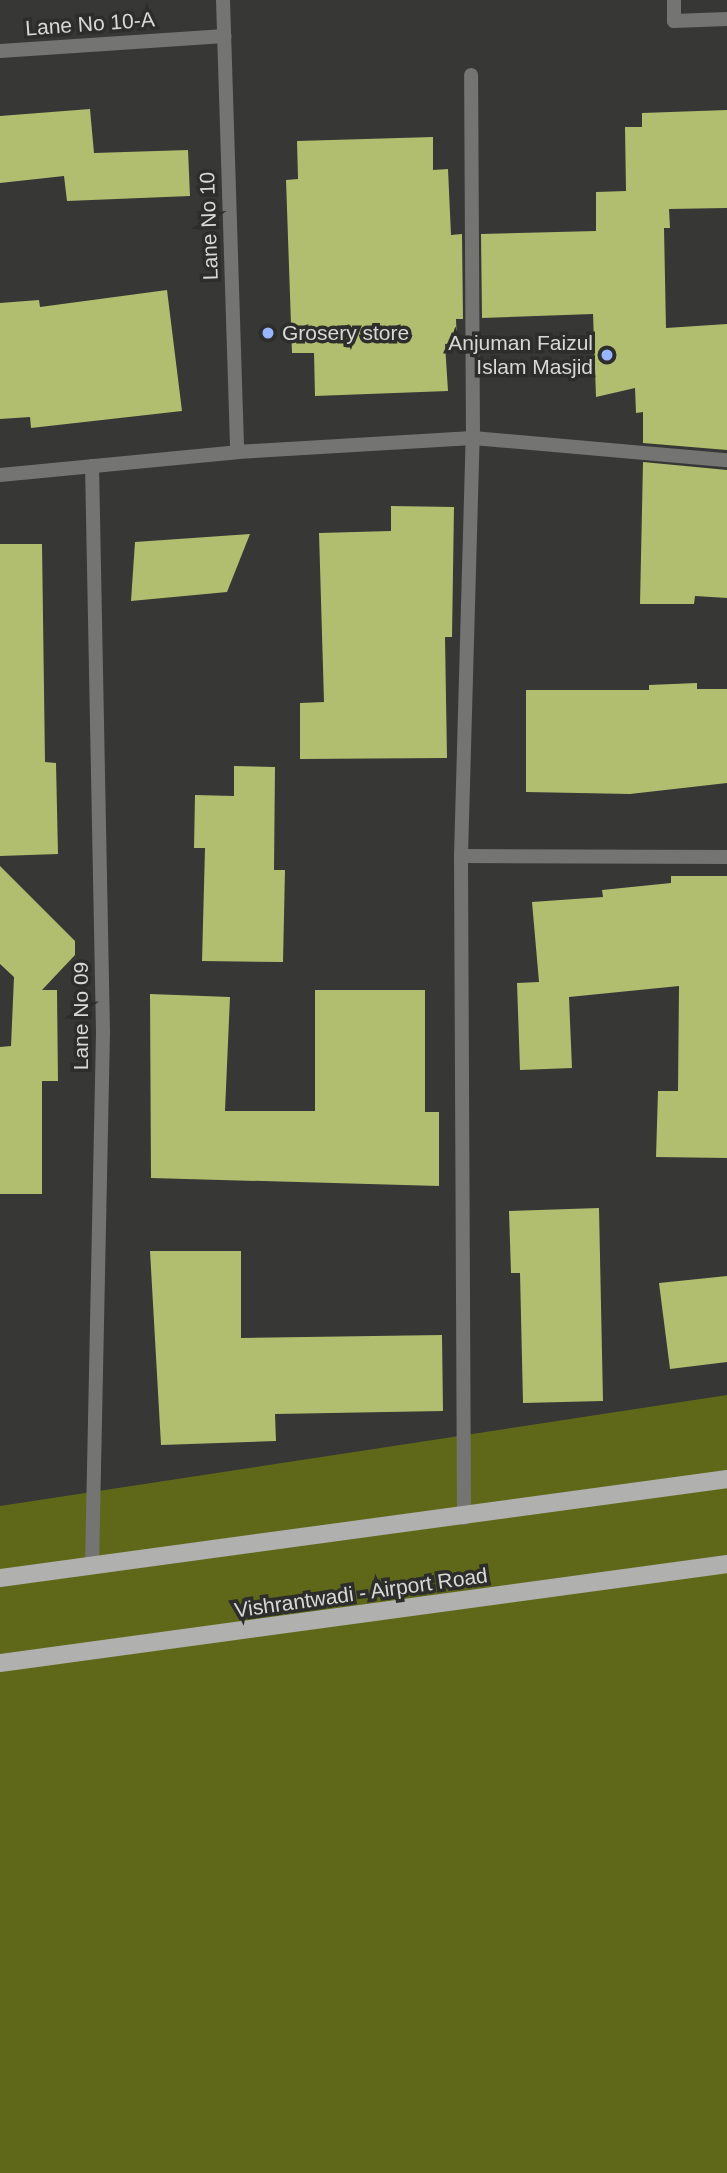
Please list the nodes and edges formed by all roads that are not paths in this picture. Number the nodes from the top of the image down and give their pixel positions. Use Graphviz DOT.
graph roads {
  1 [pos="223,0"];
  2 [pos="674,0"];
  3 [pos="727,19"];
  4 [pos="224,36"];
  5 [pos="0,51"];
  6 [pos="471,75"];
  7 [pos="473,438"];
  8 [pos="237,452"];
  9 [pos="727,460"];
  10 [pos="92,466"];
  11 [pos="0,475"];
  12 [pos="461,856"];
  13 [pos="727,857"];
  14 [pos="727,1479"];
  15 [pos="464,1518"];
  16 [pos="727,1564"];
  17 [pos="92,1566"];
  18 [pos="0,1578"];
  19 [pos="0,1663"];
  1 -- 4 [label="street, Lane No 10"];
  2 -- 3 [label="street"];
  4 -- 5 [label="street, Lane No 10-A"];
  4 -- 8 [label="street, Lane No 10"];
  6 -- 7 [label="street"];
  7 -- 8 [label="street"];
  7 -- 9 [label="street"];
  7 -- 12 [label="street"];
  8 -- 10 [label="street"];
  10 -- 11 [label="street"];
  10 -- 17 [label="street, Lane No 09"];
  12 -- 13 [label="street"];
  12 -- 15 [label="street"];
  14 -- 15 [label="main road"];
  15 -- 17 [label="main road"];
  16 -- 19 [label="main road, Vishrantwadi - Airport Road"];
  17 -- 18 [label="main road"];
}
